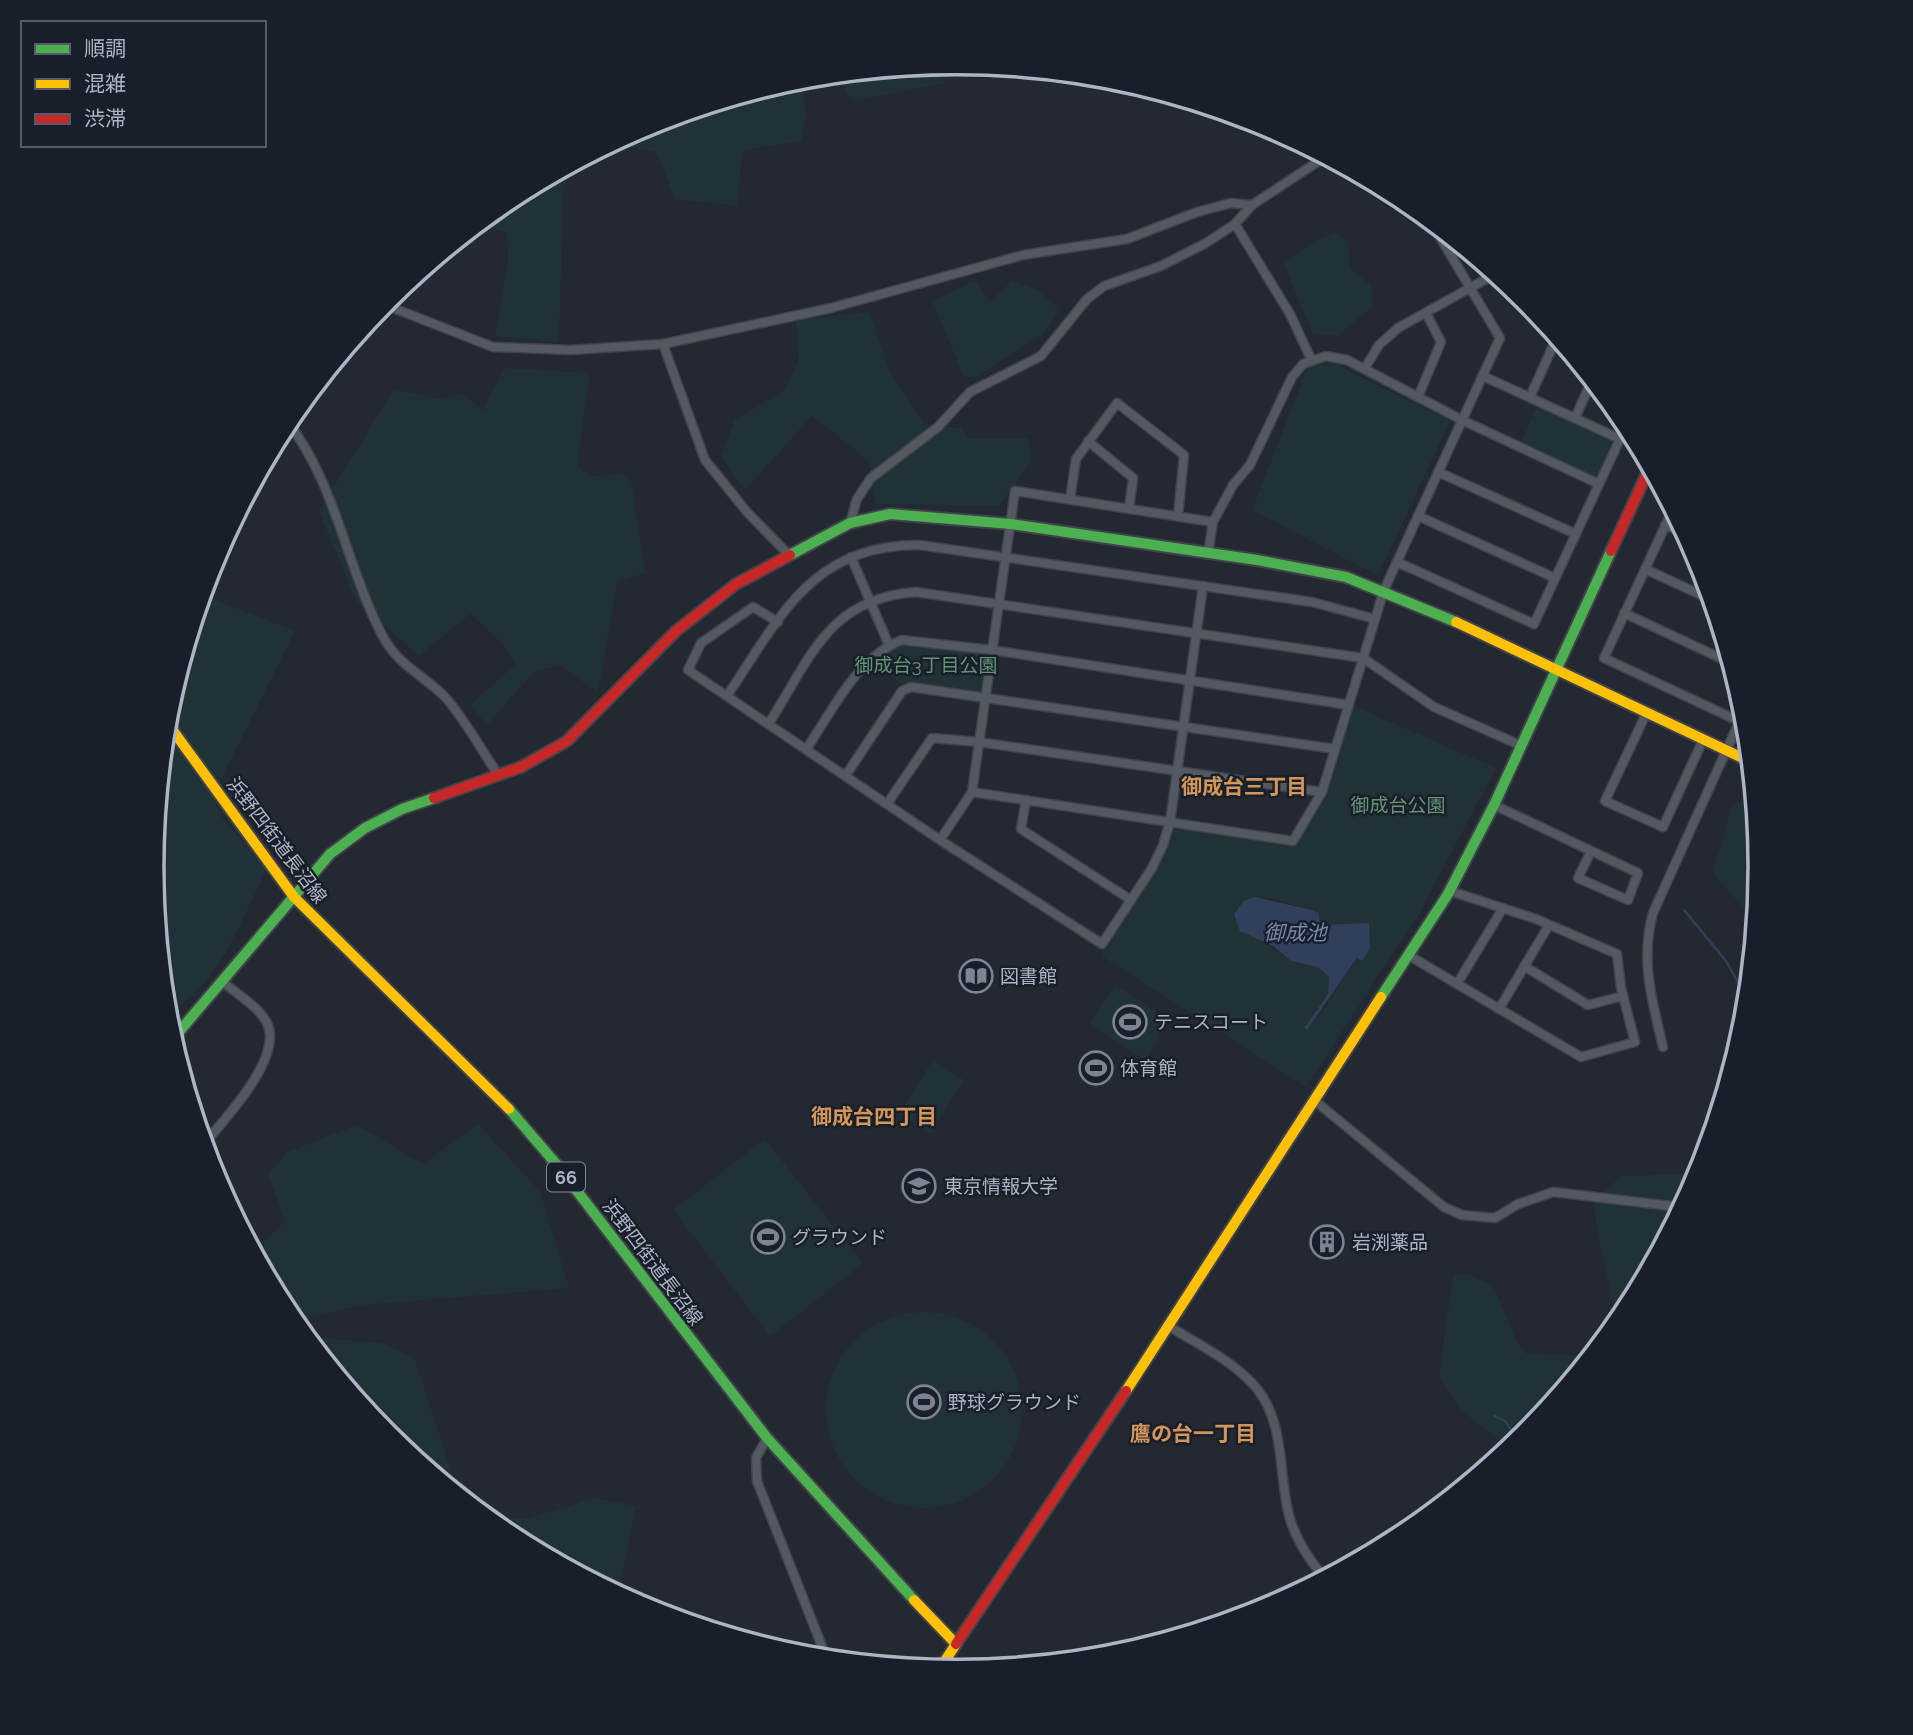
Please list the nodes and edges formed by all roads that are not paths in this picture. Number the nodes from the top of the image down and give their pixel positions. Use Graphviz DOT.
graph roads {
  1 [pos="1317,162"];
  2 [pos="1252,205"];
  3 [pos="1235,224"];
  4 [pos="1446,245"];
  5 [pos="1486,279"];
  6 [pos="1472,287"];
  7 [pos="395,309"];
  8 [pos="1426,313"];
  9 [pos="663,344"];
  10 [pos="1552,345"];
  11 [pos="1311,359"];
  12 [pos="1365,368"];
  13 [pos="1483,376"];
  14 [pos="1588,389"];
  15 [pos="1418,397"];
  16 [pos="1530,397"];
  17 [pos="1575,418"];
  18 [pos="1462,420"];
  19 [pos="295,432"];
  20 [pos="1620,439"];
  21 [pos="1088,442"];
  22 [pos="1438,472"];
  23 [pos="1646,476"];
  24 [pos="1599,484"];
  25 [pos="1070,499"];
  26 [pos="1129,509"];
  27 [pos="1178,516"];
  28 [pos="1418,516"];
  29 [pos="1668,519"];
  30 [pos="1213,522"];
  31 [pos="850,523"];
  32 [pos="1011,524"];
  33 [pos="1665,525"];
  34 [pos="1672,528"];
  35 [pos="1576,534"];
  36 [pos="788,554"];
  37 [pos="1208,554"];
  38 [pos="850,557"];
  39 [pos="1006,557"];
  40 [pos="1397,562"];
  41 [pos="1645,569"];
  42 [pos="1555,578"];
  43 [pos="1203,586"];
  44 [pos="1384,590"];
  45 [pos="1700,594"];
  46 [pos="870,600"];
  47 [pos="999,603"];
  48 [pos="1625,613"];
  49 [pos="1375,619"];
  50 [pos="778,621"];
  51 [pos="1197,633"];
  52 [pos="889,645"];
  53 [pos="992,650"];
  54 [pos="1363,658"];
  55 [pos="1721,658"];
  56 [pos="1558,668"];
  57 [pos="1190,681"];
  58 [pos="727,696"];
  59 [pos="985,699"];
  60 [pos="1349,705"];
  61 [pos="1647,712"];
  62 [pos="1735,719"];
  63 [pos="769,723"];
  64 [pos="1183,726"];
  65 [pos="1737,733"];
  66 [pos="176,734"];
  67 [pos="1703,740"];
  68 [pos="979,742"];
  69 [pos="1521,746"];
  70 [pos="807,748"];
  71 [pos="1335,749"];
  72 [pos="1726,751"];
  73 [pos="1741,758"];
  74 [pos="1177,771"];
  75 [pos="497,773"];
  76 [pos="846,775"];
  77 [pos="972,792"];
  78 [pos="1322,792"];
  79 [pos="1026,800"];
  80 [pos="887,804"];
  81 [pos="1494,805"];
  82 [pos="1170,821"];
  83 [pos="940,841"];
  84 [pos="1591,851"];
  85 [pos="1450,891"];
  86 [pos="294,897"];
  87 [pos="1131,900"];
  88 [pos="1503,908"];
  89 [pos="1549,925"];
  90 [pos="1408,955"];
  91 [pos="1524,966"];
  92 [pos="223,982"];
  93 [pos="1457,984"];
  94 [pos="1623,996"];
  95 [pos="1499,1009"];
  96 [pos="181,1030"];
  97 [pos="1663,1047"];
  98 [pos="1314,1100"];
  99 [pos="211,1135"];
  100 [pos="1672,1206"];
  101 [pos="1167,1325"];
  102 [pos="768,1438"];
  103 [pos="1320,1571"];
  104 [pos="956,1644"];
  105 [pos="823,1648"];
  106 [pos="946,1660"];
  1 -- 2 [label="street"];
  2 -- 3 [label="street"];
  2 -- 9 [label="street"];
  3 -- 11 [label="street"];
  3 -- 31 [label="street"];
  4 -- 6 [label="street"];
  5 -- 6 [label="street"];
  6 -- 8 [label="street"];
  6 -- 13 [label="street"];
  7 -- 9 [label="street"];
  8 -- 12 [label="street"];
  8 -- 15 [label="street"];
  9 -- 36 [label="street"];
  10 -- 16 [label="street"];
  11 -- 12 [label="street"];
  11 -- 30 [label="street"];
  12 -- 15 [label="street"];
  13 -- 16 [label="street"];
  13 -- 18 [label="street"];
  14 -- 17 [label="street"];
  15 -- 18 [label="street"];
  16 -- 17 [label="street"];
  17 -- 20 [label="street"];
  18 -- 22 [label="street"];
  18 -- 24 [label="street"];
  19 -- 75 [label="street"];
  20 -- 24 [label="street"];
  21 -- 25 [label="street"];
  21 -- 26 [label="street"];
  21 -- 27 [label="street"];
  22 -- 28 [label="street"];
  22 -- 35 [label="street"];
  23 -- 56 [label="street"];
  24 -- 35 [label="street"];
  25 -- 26 [label="street"];
  25 -- 32 [label="street"];
  26 -- 27 [label="street"];
  27 -- 30 [label="street"];
  28 -- 40 [label="street"];
  28 -- 42 [label="street"];
  29 -- 33 [label="street"];
  30 -- 37 [label="street"];
  31 -- 32 [label="street"];
  31 -- 36 [label="street"];
  32 -- 37 [label="street"];
  32 -- 39 [label="street"];
  33 -- 34 [label="street"];
  33 -- 41 [label="street"];
  35 -- 42 [label="street"];
  36 -- 75 [label="street"];
  37 -- 44 [label="street"];
  38 -- 39 [label="street"];
  38 -- 46 [label="street"];
  38 -- 50 [label="street"];
  39 -- 43 [label="street"];
  39 -- 47 [label="street"];
  40 -- 42 [label="street"];
  40 -- 44 [label="street"];
  41 -- 45 [label="street"];
  41 -- 48 [label="street"];
  43 -- 49 [label="street"];
  43 -- 51 [label="street"];
  44 -- 49 [label="street"];
  44 -- 56 [label="street"];
  46 -- 47 [label="street"];
  46 -- 52 [label="street"];
  46 -- 63 [label="street"];
  47 -- 51 [label="street"];
  47 -- 53 [label="street"];
  48 -- 55 [label="street"];
  48 -- 62 [label="street"];
  49 -- 54 [label="street"];
  50 -- 58 [label="street"];
  50 -- 58 [label="street"];
  51 -- 54 [label="street"];
  51 -- 57 [label="street"];
  52 -- 53 [label="street"];
  52 -- 70 [label="street"];
  53 -- 57 [label="street"];
  53 -- 59 [label="street"];
  54 -- 60 [label="street"];
  54 -- 69 [label="street"];
  56 -- 61 [label="street"];
  56 -- 69 [label="street"];
  57 -- 60 [label="street"];
  57 -- 64 [label="street"];
  58 -- 63 [label="street"];
  59 -- 64 [label="street"];
  59 -- 68 [label="street"];
  59 -- 76 [label="street"];
  60 -- 71 [label="street"];
  61 -- 67 [label="street"];
  61 -- 67 [label="street"];
  63 -- 70 [label="street"];
  64 -- 71 [label="street"];
  64 -- 74 [label="street"];
  65 -- 72 [label="street"];
  66 -- 86 [label="street, 浜野四街道長沼線 / 66"];
  67 -- 72 [label="street"];
  68 -- 74 [label="street"];
  68 -- 77 [label="street"];
  68 -- 80 [label="street"];
  69 -- 81 [label="street"];
  70 -- 76 [label="street"];
  71 -- 78 [label="street"];
  72 -- 73 [label="street"];
  72 -- 97 [label="street"];
  74 -- 78 [label="street"];
  74 -- 82 [label="street"];
  75 -- 86 [label="street"];
  76 -- 80 [label="street"];
  77 -- 79 [label="street"];
  77 -- 83 [label="street"];
  78 -- 82 [label="street"];
  79 -- 82 [label="street"];
  79 -- 87 [label="street"];
  80 -- 83 [label="street"];
  81 -- 84 [label="street"];
  81 -- 85 [label="street"];
  82 -- 87 [label="street"];
  83 -- 87 [label="street"];
  84 -- 84 [label="street"];
  85 -- 88 [label="street"];
  85 -- 90 [label="street"];
  86 -- 92 [label="street"];
  86 -- 102 [label="street, 浜野四街道長沼線 / 66"];
  88 -- 89 [label="street"];
  88 -- 93 [label="street"];
  89 -- 91 [label="street"];
  89 -- 94 [label="street"];
  90 -- 93 [label="street"];
  90 -- 98 [label="street"];
  91 -- 94 [label="street"];
  91 -- 95 [label="street"];
  92 -- 96 [label="street"];
  92 -- 99 [label="street"];
  93 -- 95 [label="street"];
  94 -- 95 [label="street"];
  98 -- 100 [label="street"];
  98 -- 101 [label="street"];
  101 -- 103 [label="street"];
  101 -- 104 [label="street"];
  102 -- 104 [label="street, 浜野四街道長沼線 / 66"];
  102 -- 105 [label="street"];
  104 -- 106 [label="street"];
}
